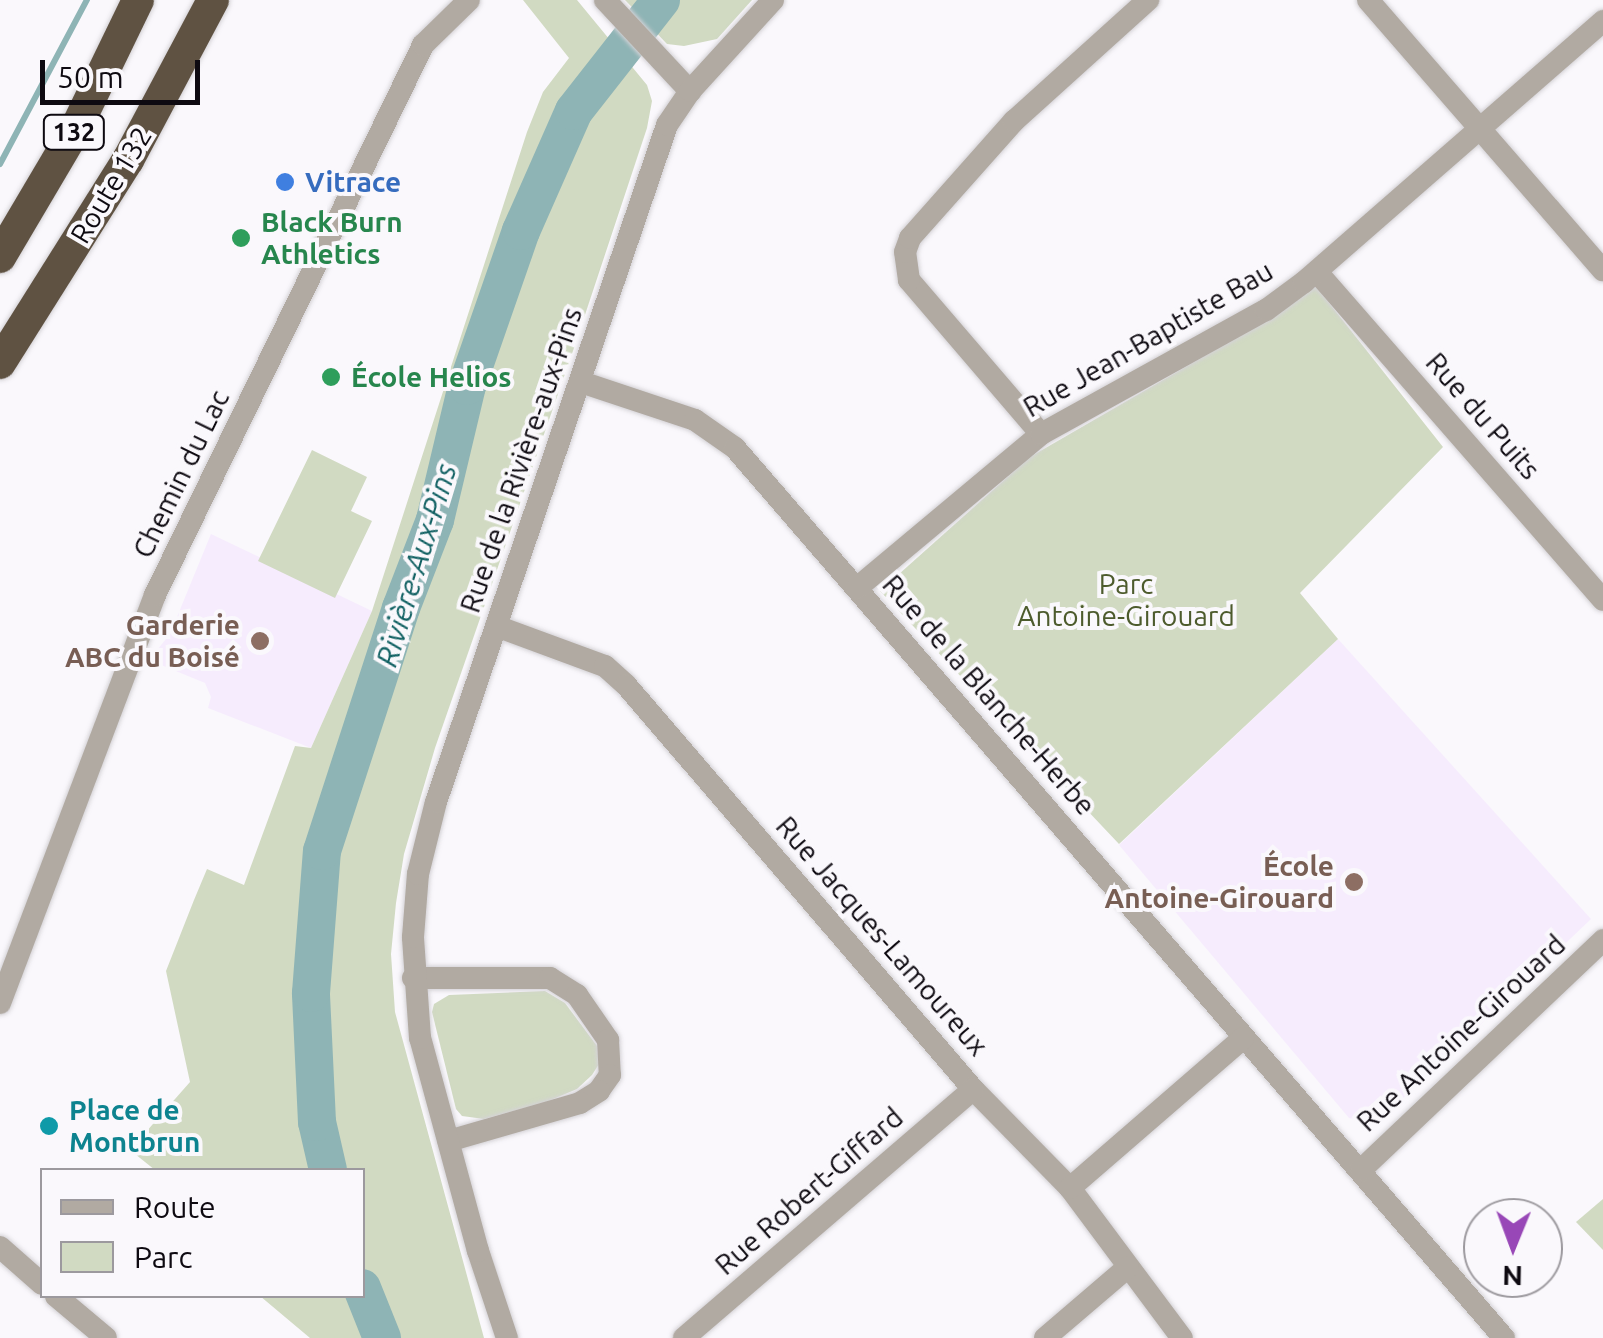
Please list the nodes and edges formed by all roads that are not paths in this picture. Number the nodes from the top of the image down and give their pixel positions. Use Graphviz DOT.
graph roads {
  1 [pos="138,0"];
  2 [pos="213,0"];
  3 [pos="469,0"];
  4 [pos="606,0"];
  5 [pos="773,0"];
  6 [pos="1148,0"];
  7 [pos="1368,0"];
  8 [pos="1603,22"];
  9 [pos="690,91"];
  10 [pos="1482,130"];
  11 [pos="0,258"];
  12 [pos="1603,270"];
  13 [pos="1317,272"];
  14 [pos="0,363"];
  15 [pos="581,382"];
  16 [pos="1041,434"];
  17 [pos="857,588"];
  18 [pos="1603,600"];
  19 [pos="496,626"];
  20 [pos="1603,940"];
  21 [pos="413,978"];
  22 [pos="0,1002"];
  23 [pos="1243,1038"];
  24 [pos="974,1089"];
  25 [pos="448,1141"];
  26 [pos="1361,1170"];
  27 [pos="1070,1188"];
  28 [pos="0,1247"];
  29 [pos="1128,1267"];
  30 [pos="40,1282"];
  31 [pos="58,1298"];
  32 [pos="106,1338"];
  33 [pos="508,1338"];
  34 [pos="684,1338"];
  35 [pos="1045,1338"];
  36 [pos="1182,1338"];
  37 [pos="1504,1338"];
  1 -- 11 [label="highway, Route 132 / 132"];
  2 -- 14 [label="highway, Route 132 / 132"];
  3 -- 22 [label="street, Chemin du Lac"];
  4 -- 9 [label="street"];
  5 -- 9 [label="street, Rue de la Rivière-aux-Pins"];
  6 -- 16 [label="street"];
  7 -- 10 [label="street"];
  8 -- 10 [label="street, Rue Jean-Baptiste Bau"];
  9 -- 15 [label="street, Rue de la Rivière-aux-Pins"];
  10 -- 12 [label="street"];
  10 -- 13 [label="street, Rue Jean-Baptiste Bau"];
  13 -- 16 [label="street, Rue Jean-Baptiste Bau"];
  13 -- 18 [label="street, Rue du Puits"];
  15 -- 17 [label="street, Rue de la Blanche-Herbe"];
  15 -- 19 [label="street, Rue de la Rivière-aux-Pins"];
  16 -- 17 [label="street, Rue Jean-Baptiste Bau"];
  17 -- 23 [label="street, Rue de la Blanche-Herbe"];
  19 -- 21 [label="street, Rue de la Rivière-aux-Pins"];
  19 -- 24 [label="street, Rue Jacques-Lamoureux"];
  20 -- 26 [label="street, Rue Antoine-Girouard"];
  21 -- 25 [label="street, Rue de la Rivière-aux-Pins"];
  21 -- 25 [label="street"];
  23 -- 26 [label="street, Rue de la Blanche-Herbe"];
  23 -- 27 [label="street"];
  24 -- 27 [label="street, Rue Jacques-Lamoureux"];
  24 -- 34 [label="street, Rue Robert-Giffard"];
  25 -- 33 [label="street, Rue de la Rivière-aux-Pins"];
  26 -- 37 [label="street, Rue de la Blanche-Herbe"];
  27 -- 29 [label="street, Rue Jacques-Lamoureux"];
  28 -- 30 [label="street"];
  29 -- 35 [label="street"];
  29 -- 36 [label="street, Rue Jacques-Lamoureux"];
  31 -- 32 [label="street"];
}
